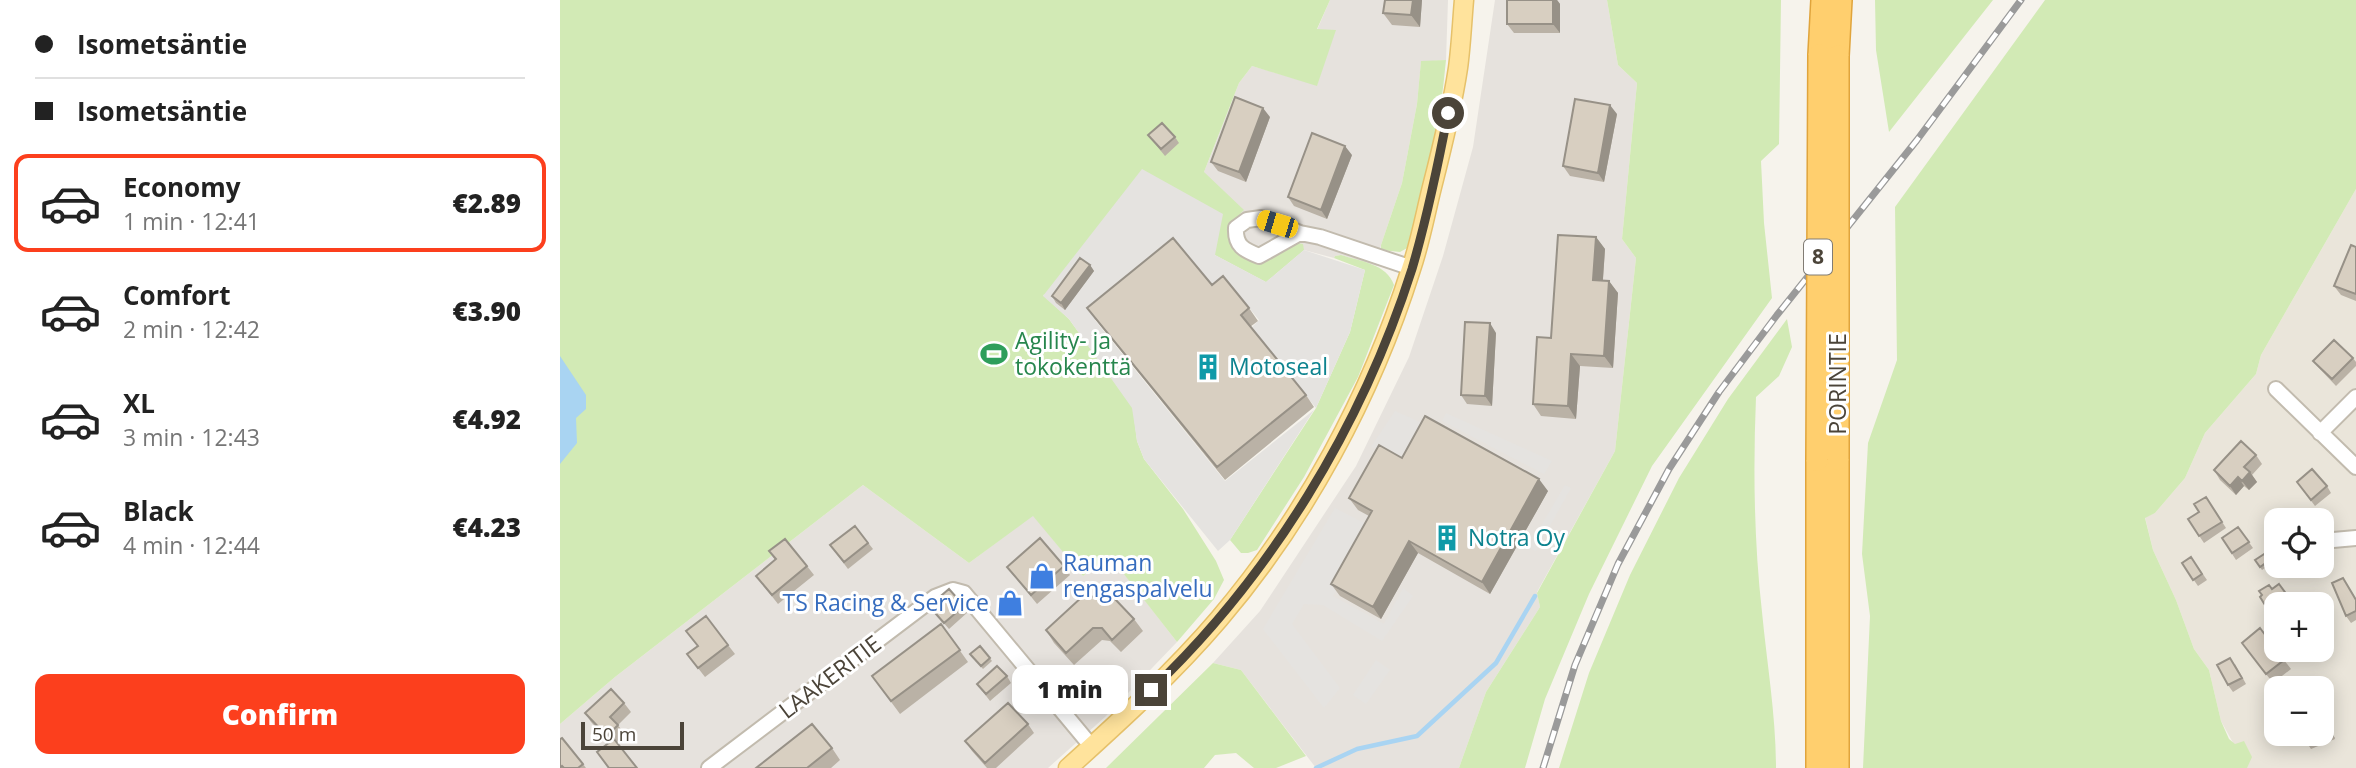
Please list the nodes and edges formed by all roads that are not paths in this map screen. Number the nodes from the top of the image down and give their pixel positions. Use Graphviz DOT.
graph roads {
  1 [pos="1464,0"];
  2 [pos="1822,0"];
  3 [pos="1841,0"];
  4 [pos="1829,55"];
  5 [pos="1300,233"];
  6 [pos="1412,268"];
  7 [pos="2276,388"];
  8 [pos="2356,397"];
  9 [pos="2320,433"];
  10 [pos="1828,459"];
  11 [pos="2356,467"];
  12 [pos="2356,538"];
  13 [pos="2334,540"];
  14 [pos="1092,747"];
  15 [pos="709,768"];
  16 [pos="1068,768"];
  17 [pos="1817,768"];
  18 [pos="1838,768"];
  1 -- 6 [label="main road"];
  2 -- 4 [label="highway, PORINTIE / 8"];
  3 -- 4 [label="highway, PORINTIE / 8"];
  4 -- 10 [label="highway, PORINTIE / 8, bridge"];
  5 -- 6 [label="street"];
  6 -- 14 [label="main road"];
  7 -- 9 [label="street"];
  8 -- 9 [label="street"];
  9 -- 11 [label="street"];
  10 -- 17 [label="highway, PORINTIE / 8"];
  10 -- 18 [label="highway, PORINTIE / 8"];
  12 -- 13 [label="street"];
  14 -- 15 [label="street, LAAKERITIE"];
  14 -- 16 [label="main road"];
}
